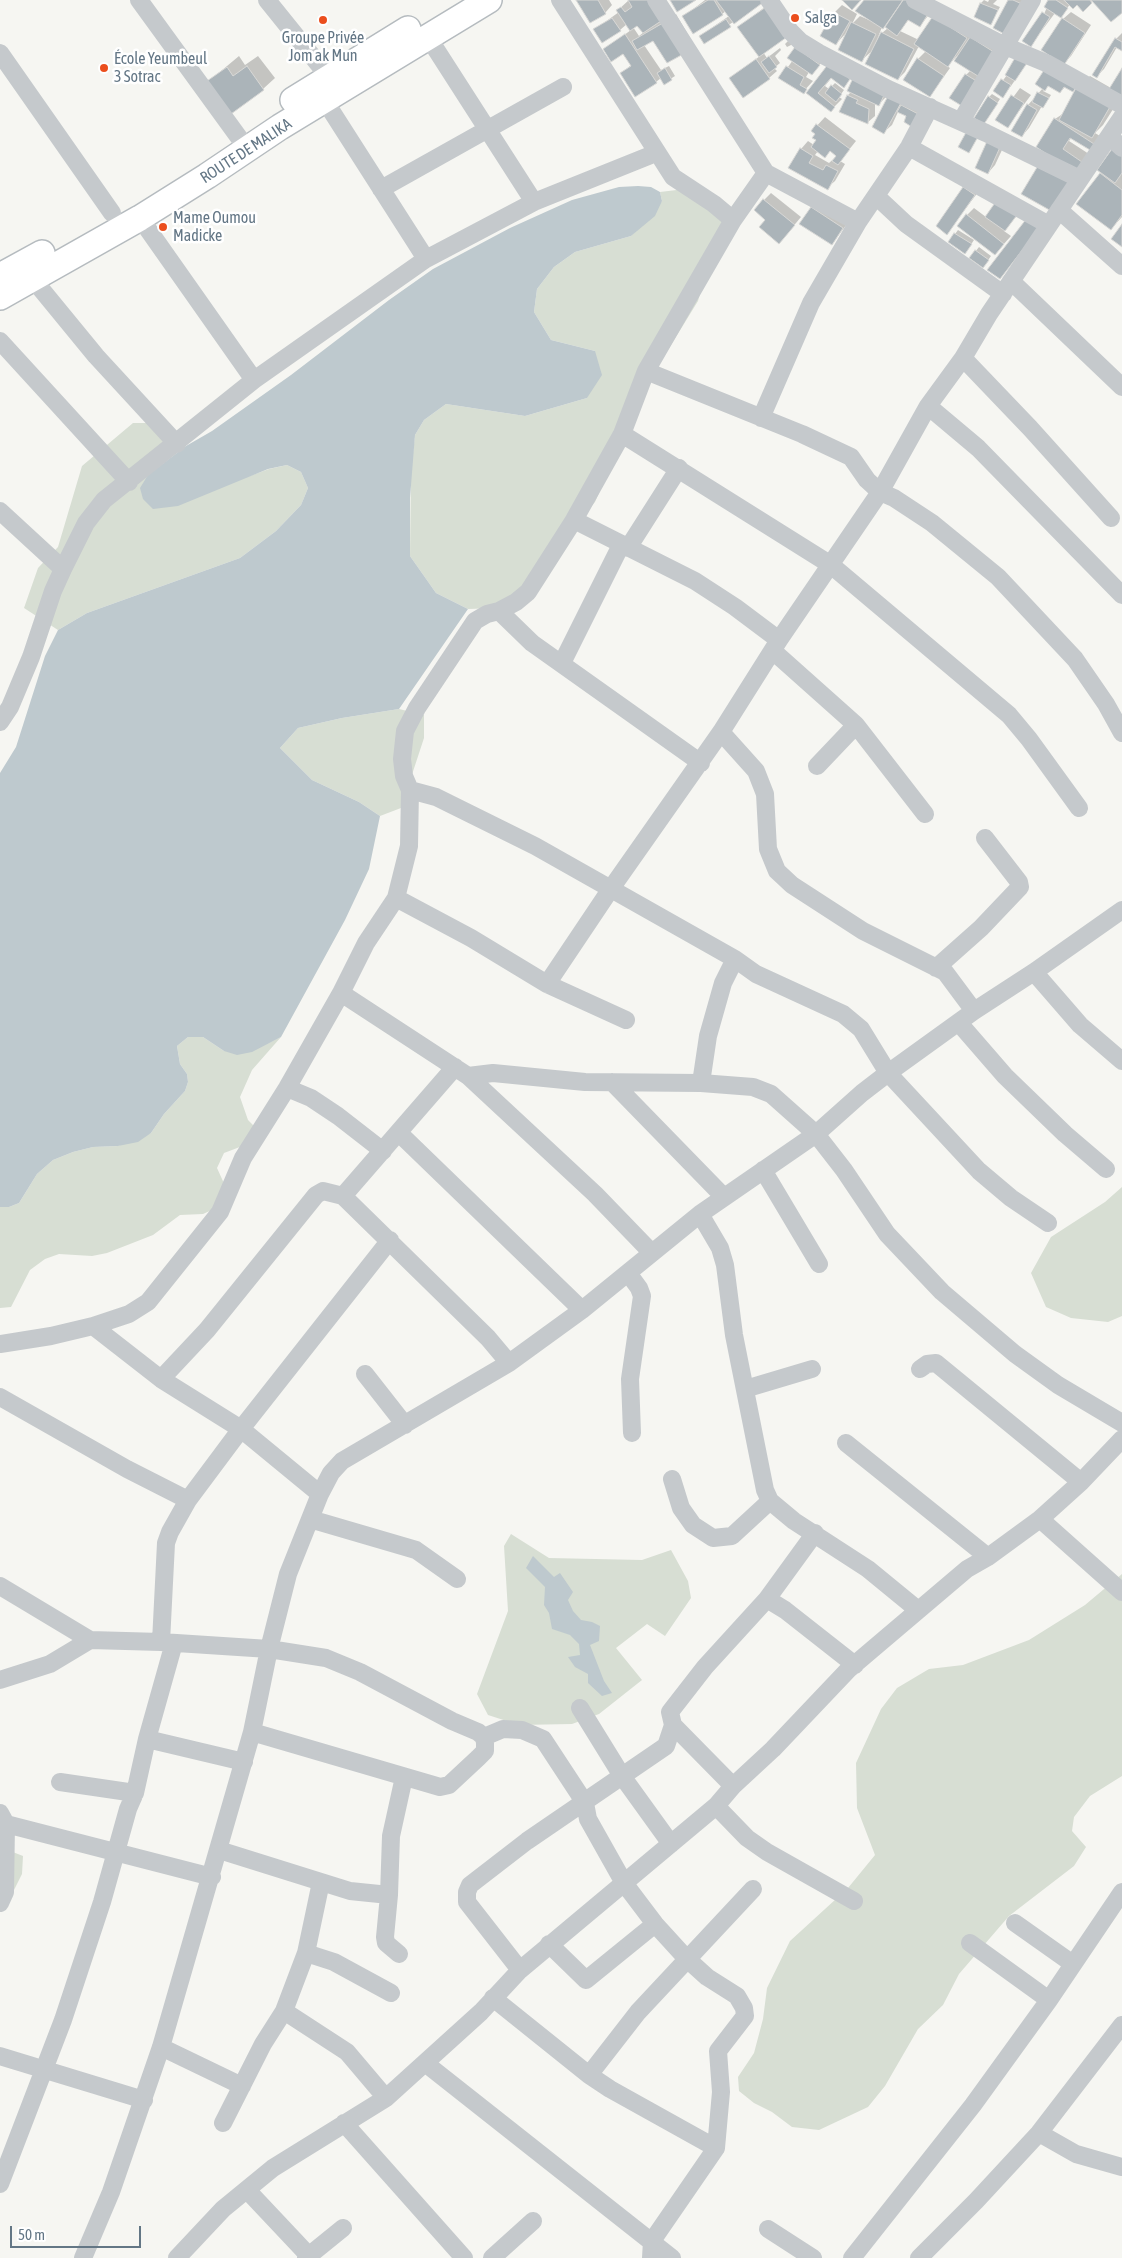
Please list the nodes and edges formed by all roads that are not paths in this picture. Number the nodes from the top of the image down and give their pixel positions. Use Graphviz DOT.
graph roads {
  1 [pos="138,0"];
  2 [pos="268,0"];
  3 [pos="455,0"];
  4 [pos="489,0"];
  5 [pos="560,0"];
  6 [pos="656,0"];
  7 [pos="769,0"];
  8 [pos="915,0"];
  9 [pos="1032,0"];
  10 [pos="428,37"];
  11 [pos="1006,46"];
  12 [pos="0,53"];
  13 [pos="330,77"];
  14 [pos="563,87"];
  15 [pos="325,101"];
  16 [pos="1122,105"];
  17 [pos="930,107"];
  18 [pos="1122,117"];
  19 [pos="961,121"];
  20 [pos="488,128"];
  21 [pos="1116,142"];
  22 [pos="243,143"];
  23 [pos="909,147"];
  24 [pos="656,153"];
  25 [pos="766,173"];
  26 [pos="1080,179"];
  27 [pos="381,189"];
  28 [pos="876,196"];
  29 [pos="534,202"];
  30 [pos="1059,210"];
  31 [pos="112,213"];
  32 [pos="140,218"];
  33 [pos="733,220"];
  34 [pos="858,222"];
  35 [pos="1049,225"];
  36 [pos="426,259"];
  37 [pos="1122,266"];
  38 [pos="0,276"];
  39 [pos="32,278"];
  40 [pos="1007,287"];
  41 [pos="0,298"];
  42 [pos="0,341"];
  43 [pos="963,358"];
  44 [pos="646,371"];
  45 [pos="254,380"];
  46 [pos="1122,388"];
  47 [pos="928,406"];
  48 [pos="761,418"];
  49 [pos="622,434"];
  50 [pos="177,444"];
  51 [pos="679,468"];
  52 [pos="129,482"];
  53 [pos="880,492"];
  54 [pos="0,511"];
  55 [pos="1111,518"];
  56 [pos="574,520"];
  57 [pos="624,547"];
  58 [pos="831,565"];
  59 [pos="63,569"];
  60 [pos="1122,595"];
  61 [pos="499,612"];
  62 [pos="776,646"];
  63 [pos="562,662"];
  64 [pos="5,702"];
  65 [pos="0,722"];
  66 [pos="856,725"];
  67 [pos="722,732"];
  68 [pos="1122,733"];
  69 [pos="701,762"];
  70 [pos="817,766"];
  71 [pos="410,790"];
  72 [pos="1079,808"];
  73 [pos="924,814"];
  74 [pos="986,838"];
  75 [pos="610,890"];
  76 [pos="396,898"];
  77 [pos="1119,918"];
  78 [pos="735,959"];
  79 [pos="936,968"];
  80 [pos="1034,972"];
  81 [pos="548,984"];
  82 [pos="341,993"];
  83 [pos="974,1011"];
  84 [pos="626,1020"];
  85 [pos="959,1023"];
  86 [pos="1122,1061"];
  87 [pos="462,1072"];
  88 [pos="888,1073"];
  89 [pos="612,1082"];
  90 [pos="701,1083"];
  91 [pos="287,1088"];
  92 [pos="399,1133"];
  93 [pos="816,1134"];
  94 [pos="383,1151"];
  95 [pos="763,1170"];
  96 [pos="1106,1170"];
  97 [pos="343,1196"];
  98 [pos="724,1197"];
  99 [pos="700,1214"];
  100 [pos="1048,1223"];
  101 [pos="390,1240"];
  102 [pos="652,1253"];
  103 [pos="819,1264"];
  104 [pos="628,1273"];
  105 [pos="582,1310"];
  106 [pos="93,1326"];
  107 [pos="0,1344"];
  108 [pos="509,1362"];
  109 [pos="920,1369"];
  110 [pos="812,1370"];
  111 [pos="365,1374"];
  112 [pos="161,1379"];
  113 [pos="745,1389"];
  114 [pos="0,1397"];
  115 [pos="1122,1423"];
  116 [pos="405,1425"];
  117 [pos="241,1429"];
  118 [pos="632,1433"];
  119 [pos="1122,1439"];
  120 [pos="846,1443"];
  121 [pos="672,1479"];
  122 [pos="1081,1482"];
  123 [pos="320,1494"];
  124 [pos="188,1500"];
  125 [pos="770,1500"];
  126 [pos="310,1519"];
  127 [pos="1040,1519"];
  128 [pos="815,1533"];
  129 [pos="988,1557"];
  130 [pos="457,1579"];
  131 [pos="0,1586"];
  132 [pos="1122,1592"];
  133 [pos="767,1599"];
  134 [pos="918,1610"];
  135 [pos="90,1640"];
  136 [pos="167,1642"];
  137 [pos="269,1649"];
  138 [pos="855,1665"];
  139 [pos="0,1680"];
  140 [pos="580,1708"];
  141 [pos="673,1725"];
  142 [pos="252,1732"];
  143 [pos="484,1737"];
  144 [pos="147,1739"];
  145 [pos="244,1762"];
  146 [pos="622,1776"];
  147 [pos="404,1777"];
  148 [pos="60,1782"];
  149 [pos="733,1786"];
  150 [pos="134,1793"];
  151 [pos="585,1802"];
  152 [pos="716,1806"];
  153 [pos="3,1818"];
  154 [pos="671,1844"];
  155 [pos="219,1850"];
  156 [pos="117,1851"];
  157 [pos="212,1877"];
  158 [pos="321,1882"];
  159 [pos="624,1883"];
  160 [pos="752,1889"];
  161 [pos="1122,1892"];
  162 [pos="389,1895"];
  163 [pos="854,1901"];
  164 [pos="0,1903"];
  165 [pos="1015,1922"];
  166 [pos="655,1924"];
  167 [pos="970,1943"];
  168 [pos="549,1944"];
  169 [pos="306,1953"];
  170 [pos="399,1954"];
  171 [pos="686,1958"];
  172 [pos="1073,1964"];
  173 [pos="520,1970"];
  174 [pos="392,1993"];
  175 [pos="493,1998"];
  176 [pos="1049,2000"];
  177 [pos="284,2011"];
  178 [pos="1122,2025"];
  179 [pos="161,2047"];
  180 [pos="0,2056"];
  181 [pos="425,2063"];
  182 [pos="43,2069"];
  183 [pos="590,2075"];
  184 [pos="242,2086"];
  185 [pos="386,2098"];
  186 [pos="144,2100"];
  187 [pos="223,2123"];
  188 [pos="344,2123"];
  189 [pos="1039,2133"];
  190 [pos="8,2143"];
  191 [pos="716,2148"];
  192 [pos="1122,2167"];
  193 [pos="0,2184"];
  194 [pos="247,2190"];
  195 [pos="532,2220"];
  196 [pos="343,2228"];
  197 [pos="768,2229"];
  198 [pos="652,2250"];
  199 [pos="181,2257"];
  200 [pos="308,2257"];
  201 [pos="83,2258"];
  202 [pos="464,2258"];
  203 [pos="492,2258"];
  204 [pos="672,2258"];
  205 [pos="813,2258"];
  206 [pos="852,2258"];
  207 [pos="919,2258"];
  1 -- 22 [label="street"];
  2 -- 13 [label="street"];
  3 -- 13 [label="main road, ROUTE DE MALIKA"];
  4 -- 10 [label="main road, ROUTE DE MALIKA"];
  5 -- 24 [label="street"];
  6 -- 25 [label="street"];
  7 -- 17 [label="street"];
  8 -- 11 [label="street"];
  9 -- 11 [label="street"];
  10 -- 15 [label="main road, ROUTE DE MALIKA"];
  10 -- 20 [label="street"];
  11 -- 16 [label="street"];
  11 -- 19 [label="street"];
  12 -- 31 [label="street"];
  13 -- 22 [label="main road, ROUTE DE MALIKA"];
  14 -- 20 [label="street"];
  15 -- 22 [label="main road, ROUTE DE MALIKA"];
  15 -- 27 [label="street"];
  17 -- 19 [label="street"];
  17 -- 23 [label="street"];
  18 -- 21 [label="street"];
  19 -- 26 [label="street"];
  20 -- 27 [label="street"];
  20 -- 29 [label="street"];
  21 -- 26 [label="street"];
  22 -- 31 [label="main road, ROUTE DE MALIKA"];
  22 -- 32 [label="main road, ROUTE DE MALIKA"];
  23 -- 28 [label="street"];
  23 -- 35 [label="street"];
  24 -- 29 [label="street"];
  24 -- 33 [label="street"];
  25 -- 33 [label="street"];
  25 -- 34 [label="street"];
  26 -- 30 [label="street"];
  27 -- 36 [label="street"];
  28 -- 34 [label="street"];
  28 -- 40 [label="street"];
  29 -- 36 [label="street"];
  30 -- 35 [label="street"];
  30 -- 37 [label="street"];
  31 -- 38 [label="main road, ROUTE DE MALIKA"];
  32 -- 39 [label="main road, ROUTE DE MALIKA"];
  32 -- 45 [label="street"];
  33 -- 44 [label="street"];
  34 -- 48 [label="street"];
  35 -- 40 [label="street"];
  36 -- 45 [label="street"];
  39 -- 41 [label="main road, ROUTE DE MALIKA"];
  39 -- 50 [label="street"];
  40 -- 43 [label="street"];
  40 -- 46 [label="street"];
  42 -- 52 [label="street"];
  43 -- 47 [label="street"];
  43 -- 55 [label="street"];
  44 -- 48 [label="street"];
  44 -- 49 [label="street"];
  45 -- 50 [label="street"];
  47 -- 53 [label="street"];
  47 -- 60 [label="street"];
  48 -- 53 [label="street"];
  49 -- 51 [label="street"];
  49 -- 56 [label="street"];
  50 -- 52 [label="street"];
  51 -- 57 [label="street"];
  51 -- 58 [label="street"];
  52 -- 59 [label="street"];
  53 -- 58 [label="street"];
  53 -- 68 [label="street"];
  54 -- 59 [label="street"];
  56 -- 57 [label="street"];
  56 -- 61 [label="street"];
  57 -- 62 [label="street"];
  57 -- 63 [label="street"];
  58 -- 62 [label="street"];
  58 -- 72 [label="street"];
  59 -- 64 [label="street"];
  61 -- 63 [label="street"];
  61 -- 71 [label="street"];
  62 -- 66 [label="street"];
  62 -- 67 [label="street"];
  63 -- 69 [label="street"];
  64 -- 65 [label="street"];
  66 -- 70 [label="street"];
  66 -- 73 [label="street"];
  67 -- 69 [label="street"];
  67 -- 79 [label="street"];
  69 -- 75 [label="street"];
  71 -- 75 [label="street"];
  71 -- 76 [label="street"];
  74 -- 79 [label="street"];
  75 -- 78 [label="street"];
  75 -- 81 [label="street"];
  76 -- 81 [label="street"];
  76 -- 82 [label="street"];
  77 -- 80 [label="street"];
  78 -- 88 [label="street"];
  78 -- 90 [label="street"];
  79 -- 83 [label="street"];
  80 -- 83 [label="street"];
  80 -- 86 [label="street"];
  81 -- 84 [label="street"];
  82 -- 87 [label="street"];
  82 -- 91 [label="street"];
  83 -- 85 [label="street"];
  85 -- 88 [label="street"];
  85 -- 96 [label="street"];
  87 -- 89 [label="street"];
  87 -- 92 [label="street"];
  87 -- 102 [label="street"];
  88 -- 93 [label="street"];
  88 -- 100 [label="street"];
  89 -- 90 [label="street"];
  89 -- 98 [label="street"];
  90 -- 93 [label="street"];
  91 -- 94 [label="street"];
  91 -- 106 [label="street"];
  92 -- 94 [label="street"];
  92 -- 105 [label="street"];
  93 -- 95 [label="street"];
  93 -- 115 [label="street"];
  94 -- 97 [label="street"];
  95 -- 98 [label="street"];
  95 -- 103 [label="street"];
  97 -- 101 [label="street"];
  97 -- 112 [label="street"];
  98 -- 99 [label="street"];
  99 -- 102 [label="street"];
  99 -- 113 [label="street"];
  101 -- 108 [label="street"];
  101 -- 117 [label="street"];
  102 -- 104 [label="street"];
  104 -- 105 [label="street"];
  104 -- 118 [label="street"];
  105 -- 108 [label="street"];
  106 -- 107 [label="street"];
  106 -- 112 [label="street"];
  108 -- 116 [label="street"];
  109 -- 122 [label="street"];
  110 -- 113 [label="street"];
  111 -- 116 [label="street"];
  112 -- 117 [label="street"];
  113 -- 125 [label="street"];
  114 -- 124 [label="street"];
  116 -- 123 [label="street"];
  117 -- 123 [label="street"];
  117 -- 124 [label="street"];
  119 -- 122 [label="street"];
  120 -- 129 [label="street"];
  121 -- 125 [label="street"];
  122 -- 127 [label="street"];
  123 -- 126 [label="street"];
  124 -- 136 [label="street"];
  125 -- 128 [label="street"];
  126 -- 130 [label="street"];
  126 -- 137 [label="street"];
  127 -- 129 [label="street"];
  127 -- 132 [label="street"];
  128 -- 133 [label="street"];
  128 -- 134 [label="street"];
  129 -- 134 [label="street"];
  131 -- 135 [label="street"];
  133 -- 138 [label="street"];
  133 -- 141 [label="street"];
  134 -- 138 [label="street"];
  135 -- 136 [label="street"];
  135 -- 139 [label="street"];
  136 -- 137 [label="street"];
  136 -- 144 [label="street"];
  137 -- 142 [label="street"];
  137 -- 143 [label="street"];
  138 -- 149 [label="street"];
  140 -- 146 [label="street"];
  141 -- 146 [label="street"];
  141 -- 149 [label="street"];
  142 -- 145 [label="street"];
  142 -- 147 [label="street"];
  143 -- 147 [label="street"];
  143 -- 151 [label="street"];
  144 -- 145 [label="street"];
  144 -- 150 [label="street"];
  145 -- 155 [label="street"];
  146 -- 151 [label="street"];
  146 -- 154 [label="street"];
  147 -- 162 [label="street"];
  148 -- 150 [label="street"];
  149 -- 152 [label="street"];
  150 -- 156 [label="street"];
  151 -- 159 [label="street"];
  151 -- 173 [label="street"];
  152 -- 154 [label="street"];
  152 -- 163 [label="street"];
  153 -- 156 [label="street"];
  153 -- 164 [label="street"];
  154 -- 159 [label="street"];
  155 -- 157 [label="street"];
  155 -- 158 [label="street"];
  156 -- 157 [label="street"];
  156 -- 182 [label="street"];
  157 -- 179 [label="street"];
  158 -- 162 [label="street"];
  158 -- 169 [label="street"];
  159 -- 166 [label="street"];
  159 -- 168 [label="street"];
  160 -- 171 [label="street"];
  161 -- 172 [label="street"];
  162 -- 170 [label="street"];
  165 -- 172 [label="street"];
  166 -- 168 [label="street"];
  166 -- 171 [label="street"];
  167 -- 176 [label="street"];
  168 -- 173 [label="street"];
  169 -- 174 [label="street"];
  169 -- 177 [label="street"];
  171 -- 183 [label="street"];
  171 -- 191 [label="street"];
  172 -- 176 [label="street"];
  173 -- 175 [label="street"];
  175 -- 181 [label="street"];
  175 -- 183 [label="street"];
  176 -- 206 [label="street"];
  177 -- 184 [label="street"];
  177 -- 185 [label="street"];
  178 -- 189 [label="street"];
  179 -- 184 [label="street"];
  179 -- 186 [label="street"];
  180 -- 182 [label="street"];
  181 -- 185 [label="street"];
  181 -- 198 [label="street"];
  182 -- 186 [label="street"];
  182 -- 190 [label="street"];
  183 -- 191 [label="street"];
  184 -- 187 [label="street"];
  185 -- 188 [label="street"];
  186 -- 201 [label="street"];
  188 -- 194 [label="street"];
  188 -- 202 [label="street"];
  189 -- 192 [label="street"];
  189 -- 207 [label="street"];
  190 -- 193 [label="street"];
  191 -- 198 [label="street"];
  194 -- 199 [label="street"];
  194 -- 200 [label="street"];
  195 -- 203 [label="street"];
  196 -- 200 [label="street"];
  197 -- 205 [label="street"];
  198 -- 204 [label="street"];
}
